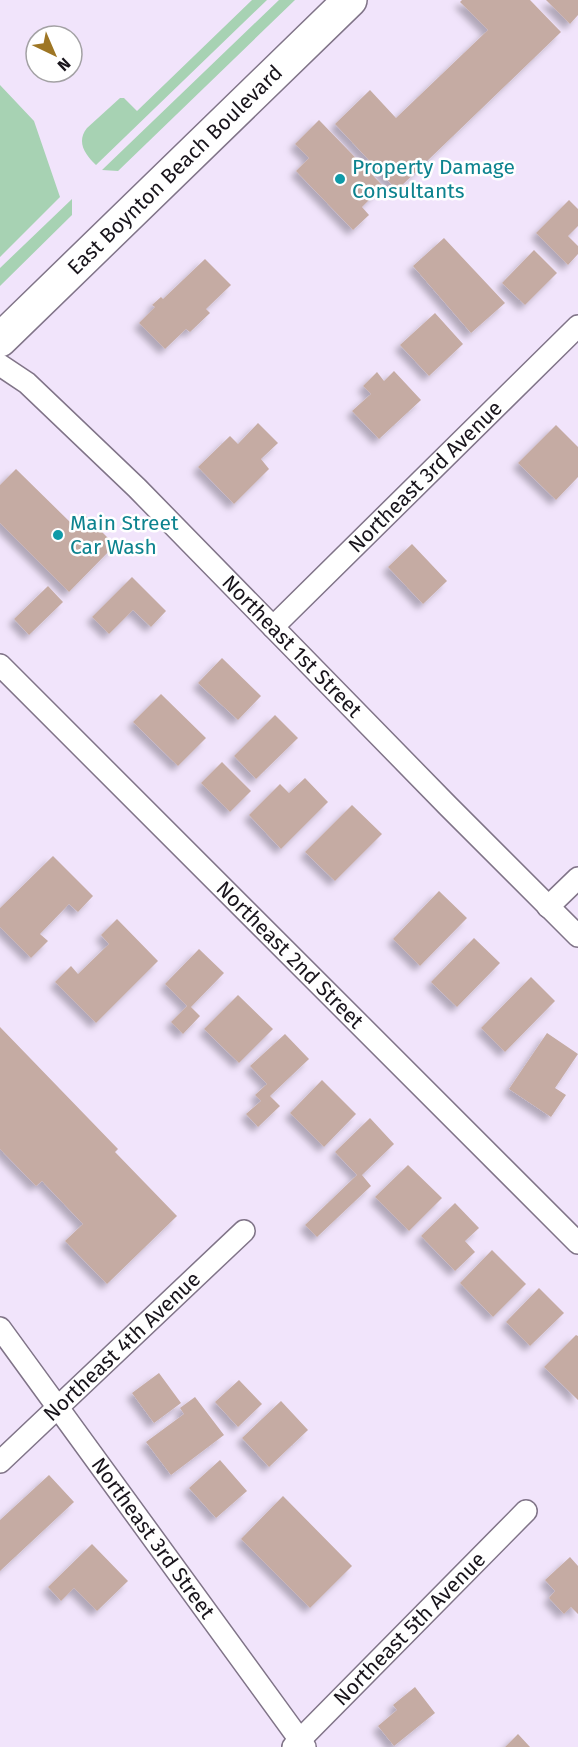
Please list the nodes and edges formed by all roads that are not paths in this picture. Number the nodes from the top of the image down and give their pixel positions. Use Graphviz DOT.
graph roads {
  1 [pos="350,0"];
  2 [pos="578,326"];
  3 [pos="0,340"];
  4 [pos="0,365"];
  5 [pos="273,627"];
  6 [pos="0,665"];
  7 [pos="578,878"];
  8 [pos="548,907"];
  9 [pos="578,936"];
  10 [pos="244,1231"];
  11 [pos="578,1243"];
  12 [pos="0,1328"];
  13 [pos="56,1407"];
  14 [pos="0,1462"];
  15 [pos="526,1511"];
  16 [pos="299,1745"];
  1 -- 3 [label="main road, East Boynton Beach Boulevard"];
  2 -- 5 [label="street, Northeast 3rd Avenue"];
  4 -- 5 [label="street, Northeast 1st Street"];
  5 -- 8 [label="street, Northeast 1st Street"];
  6 -- 11 [label="street, Northeast 2nd Street"];
  7 -- 8 [label="street"];
  8 -- 9 [label="street, Northeast 1st Street"];
  10 -- 13 [label="street, Northeast 4th Avenue"];
  12 -- 13 [label="street, Northeast 3rd Street"];
  13 -- 14 [label="street, Northeast 4th Avenue"];
  13 -- 16 [label="street, Northeast 3rd Street"];
  15 -- 16 [label="street, Northeast 5th Avenue"];
}
